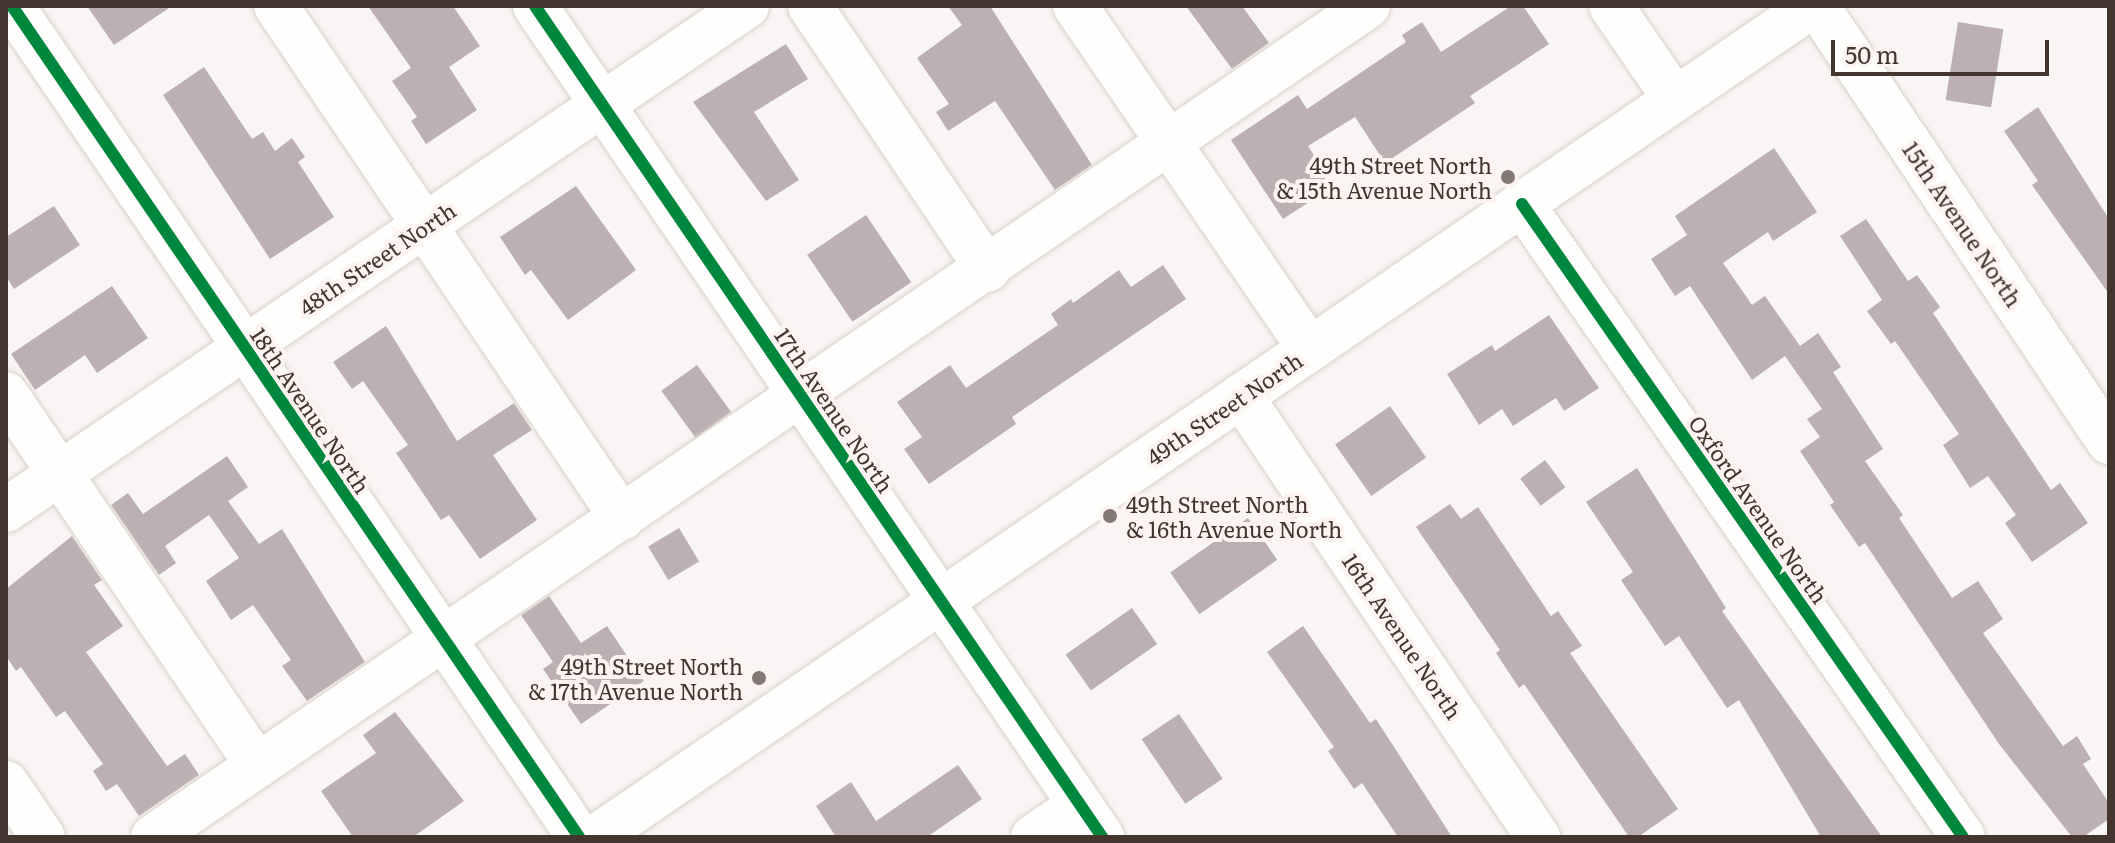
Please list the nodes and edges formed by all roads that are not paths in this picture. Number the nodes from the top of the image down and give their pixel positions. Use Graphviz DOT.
graph roads {
  1 [pos="12,6"];
  2 [pos="276,6"];
  3 [pos="535,6"];
  4 [pos="747,6"];
  5 [pos="810,6"];
  6 [pos="1075,6"];
  7 [pos="1611,6"];
  8 [pos="1814,6"];
  9 [pos="1357,9"];
  10 [pos="1675,99"];
  11 [pos="602,105"];
  12 [pos="1170,145"];
  13 [pos="1522,204"];
  14 [pos="425,225"];
  15 [pos="988,270"];
  16 [pos="245,348"];
  17 [pos="1310,349"];
  18 [pos="6,394"];
  19 [pos="1241,396"];
  20 [pos="802,397"];
  21 [pos="2109,442"];
  22 [pos="60,474"];
  23 [pos="6,510"];
  24 [pos="622,518"];
  25 [pos="942,601"];
  26 [pos="444,639"];
  27 [pos="258,766"];
  28 [pos="6,783"];
  29 [pos="1091,821"];
  30 [pos="43,837"];
  31 [pos="153,837"];
  32 [pos="579,837"];
  33 [pos="596,837"];
  34 [pos="1033,837"];
  35 [pos="1538,837"];
  36 [pos="1963,837"];
  1 -- 16 [label="street, 18th Avenue North"];
  2 -- 14 [label="street"];
  3 -- 11 [label="street, 17th Avenue North"];
  4 -- 11 [label="street, 48th Street North"];
  5 -- 15 [label="street"];
  6 -- 12 [label="street"];
  7 -- 10 [label="street"];
  8 -- 10 [label="street, 49th Street North"];
  8 -- 21 [label="street, 15th Avenue North"];
  9 -- 12 [label="street"];
  10 -- 13 [label="street, 49th Street North"];
  11 -- 14 [label="street, 48th Street North"];
  11 -- 20 [label="street, 17th Avenue North"];
  12 -- 15 [label="street"];
  12 -- 17 [label="street"];
  13 -- 17 [label="street, 49th Street North"];
  13 -- 36 [label="street, Oxford Avenue North"];
  14 -- 16 [label="street, 48th Street North"];
  14 -- 24 [label="street"];
  15 -- 20 [label="street"];
  16 -- 22 [label="street, 48th Street North"];
  16 -- 26 [label="street, 18th Avenue North"];
  17 -- 19 [label="street, 49th Street North"];
  18 -- 22 [label="street"];
  19 -- 25 [label="street, 49th Street North"];
  19 -- 35 [label="street, 16th Avenue North"];
  20 -- 24 [label="street"];
  20 -- 25 [label="street, 17th Avenue North"];
  22 -- 23 [label="street, 48th Street North"];
  22 -- 27 [label="street"];
  24 -- 26 [label="street"];
  25 -- 29 [label="street, 17th Avenue North"];
  25 -- 33 [label="street, 49th Street North"];
  26 -- 27 [label="street"];
  26 -- 32 [label="street, 18th Avenue North"];
  27 -- 31 [label="street"];
  28 -- 30 [label="street"];
  29 -- 34 [label="street"];
}
